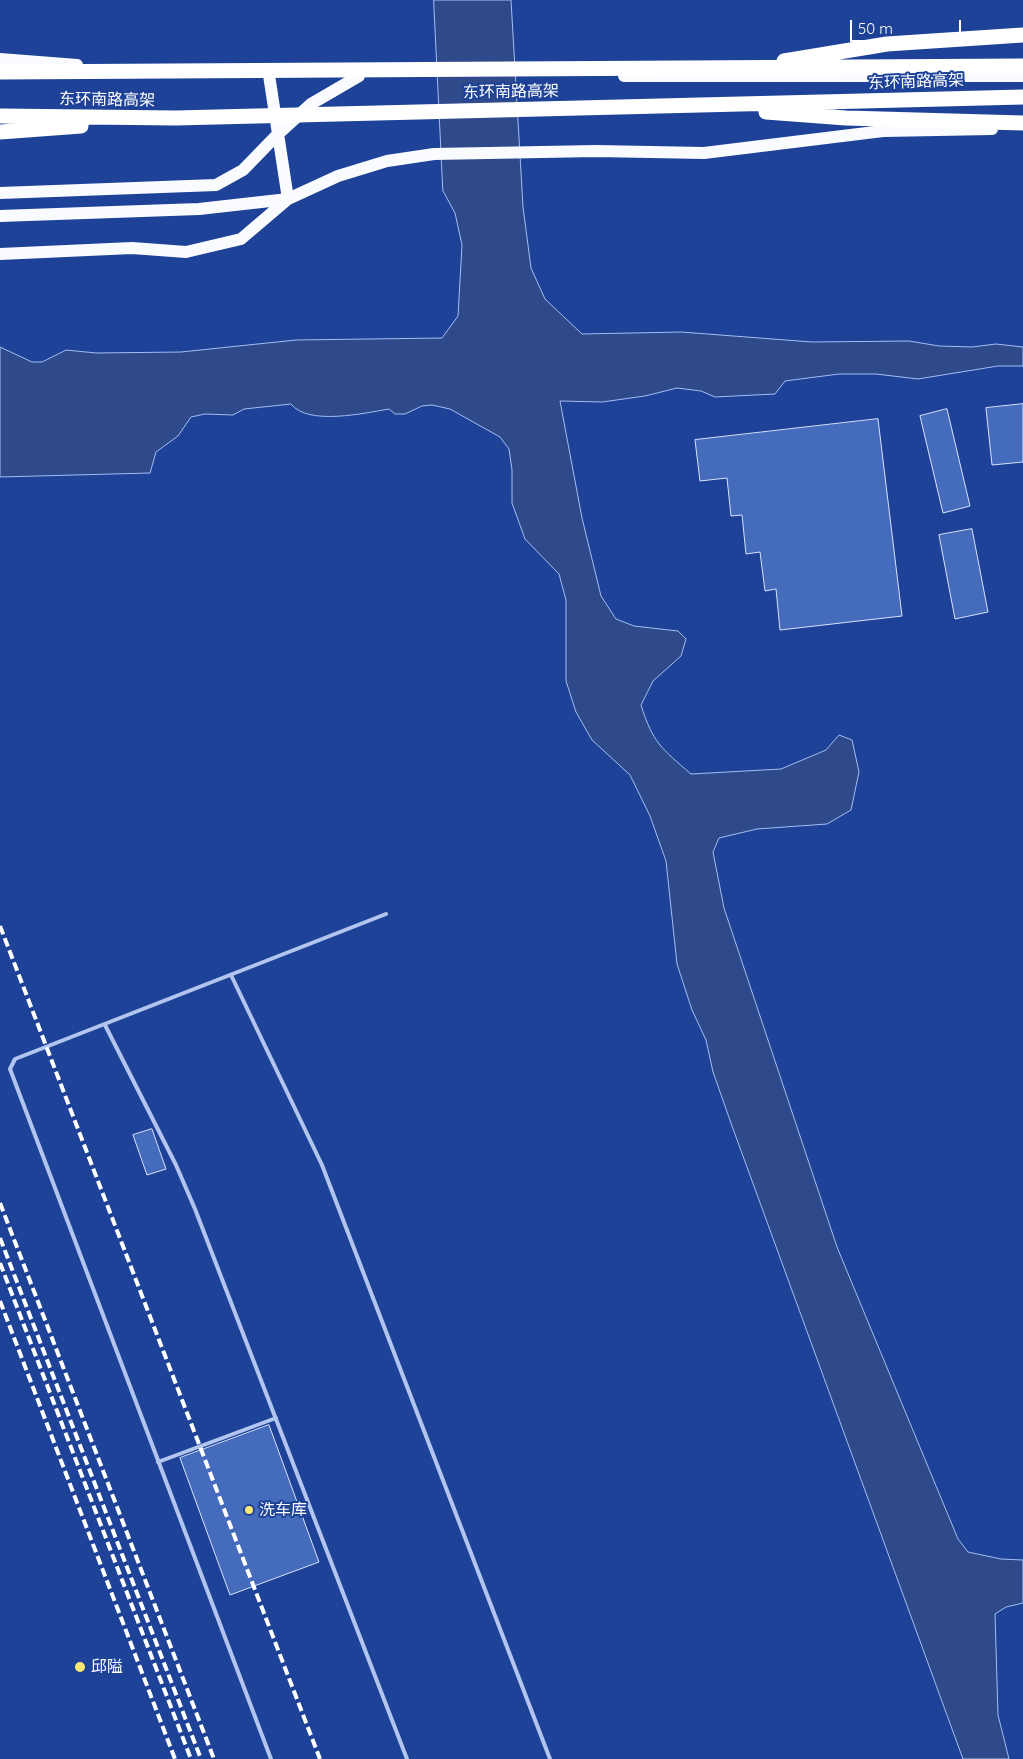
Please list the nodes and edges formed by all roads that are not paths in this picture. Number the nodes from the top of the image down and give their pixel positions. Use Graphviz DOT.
graph roads {
  1 [pos="1023,36"];
  2 [pos="0,59"];
  3 [pos="1023,66"];
  4 [pos="741,68"];
  5 [pos="0,72"];
  6 [pos="269,75"];
  7 [pos="359,76"];
  8 [pos="1023,76"];
  9 [pos="1023,97"];
  10 [pos="674,106"];
  11 [pos="0,116"];
  12 [pos="176,118"];
  13 [pos="1023,123"];
  14 [pos="1023,128"];
  15 [pos="0,132"];
  16 [pos="277,135"];
  17 [pos="0,193"];
  18 [pos="288,199"];
  19 [pos="0,216"];
  20 [pos="0,254"];
  21 [pos="386,914"];
  22 [pos="231,975"];
  23 [pos="105,1025"];
  24 [pos="276,1418"];
  25 [pos="158,1462"];
  26 [pos="271,1759"];
  27 [pos="407,1759"];
  28 [pos="550,1759"];
  1 -- 4 [label="highway"];
  2 -- 6 [label="main road"];
  3 -- 4 [label="highway, 东环南路高架"];
  4 -- 5 [label="highway, 东环南路高架"];
  6 -- 7 [label="main road"];
  6 -- 16 [label="main road"];
  7 -- 8 [label="main road"];
  7 -- 16 [label="main road"];
  9 -- 10 [label="highway, 东环南路高架"];
  10 -- 12 [label="highway, 东环南路高架"];
  10 -- 13 [label="highway"];
  11 -- 12 [label="highway, 东环南路高架"];
  12 -- 15 [label="highway"];
  14 -- 18 [label="main road"];
  16 -- 17 [label="main road"];
  16 -- 18 [label="main road"];
  18 -- 19 [label="main road"];
  18 -- 20 [label="main road"];
  21 -- 22 [label="lane"];
  22 -- 23 [label="lane"];
  22 -- 28 [label="lane"];
  23 -- 24 [label="lane"];
  23 -- 25 [label="lane"];
  24 -- 25 [label="lane"];
  24 -- 27 [label="lane"];
  25 -- 26 [label="lane"];
}
